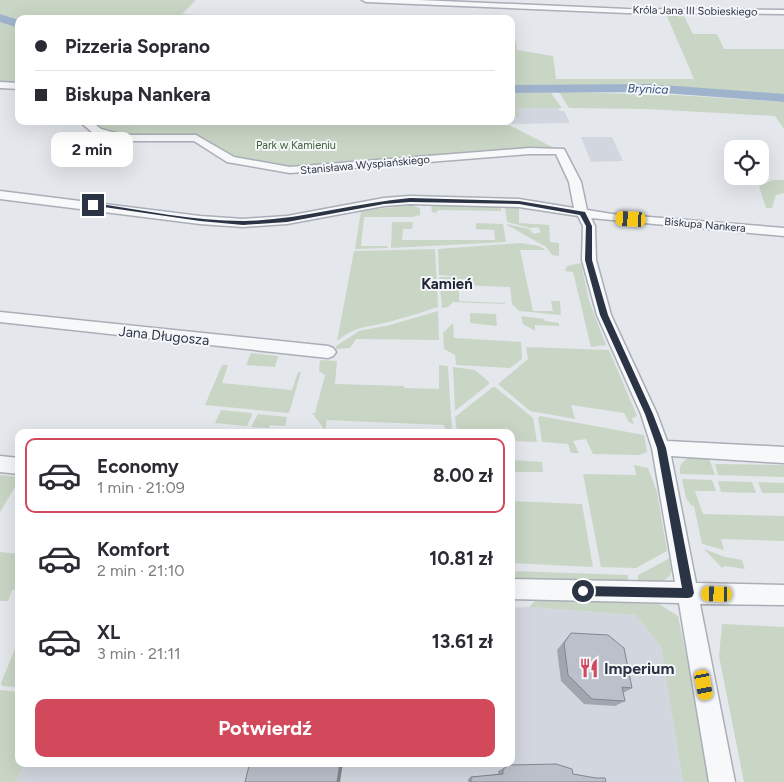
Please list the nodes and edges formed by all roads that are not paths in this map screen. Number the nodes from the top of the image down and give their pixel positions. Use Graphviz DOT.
graph roads {
  1 [pos="366,0"];
  2 [pos="784,12"];
  3 [pos="0,85"];
  4 [pos="15,86"];
  5 [pos="89,125"];
  6 [pos="0,195"];
  7 [pos="583,213"];
  8 [pos="784,232"];
  9 [pos="0,317"];
  10 [pos="328,352"];
  11 [pos="661,448"];
  12 [pos="784,455"];
  13 [pos="0,464"];
  14 [pos="15,466"];
  15 [pos="515,589"];
  16 [pos="688,593"];
  17 [pos="784,596"];
  18 [pos="722,782"];
  1 -- 2 [label="street, Króla Jana III Sobieskiego"];
  3 -- 4 [label="street"];
  5 -- 7 [label="street, Stanisława Wyspiańskiego"];
  6 -- 7 [label="street, Biskupa Nankera"];
  7 -- 8 [label="street, Biskupa Nankera"];
  7 -- 11 [label="street"];
  9 -- 10 [label="street, Jana Długosza"];
  11 -- 12 [label="street"];
  11 -- 16 [label="street"];
  13 -- 14 [label="street"];
  15 -- 16 [label="street"];
  16 -- 17 [label="street"];
  16 -- 18 [label="street"];
}
